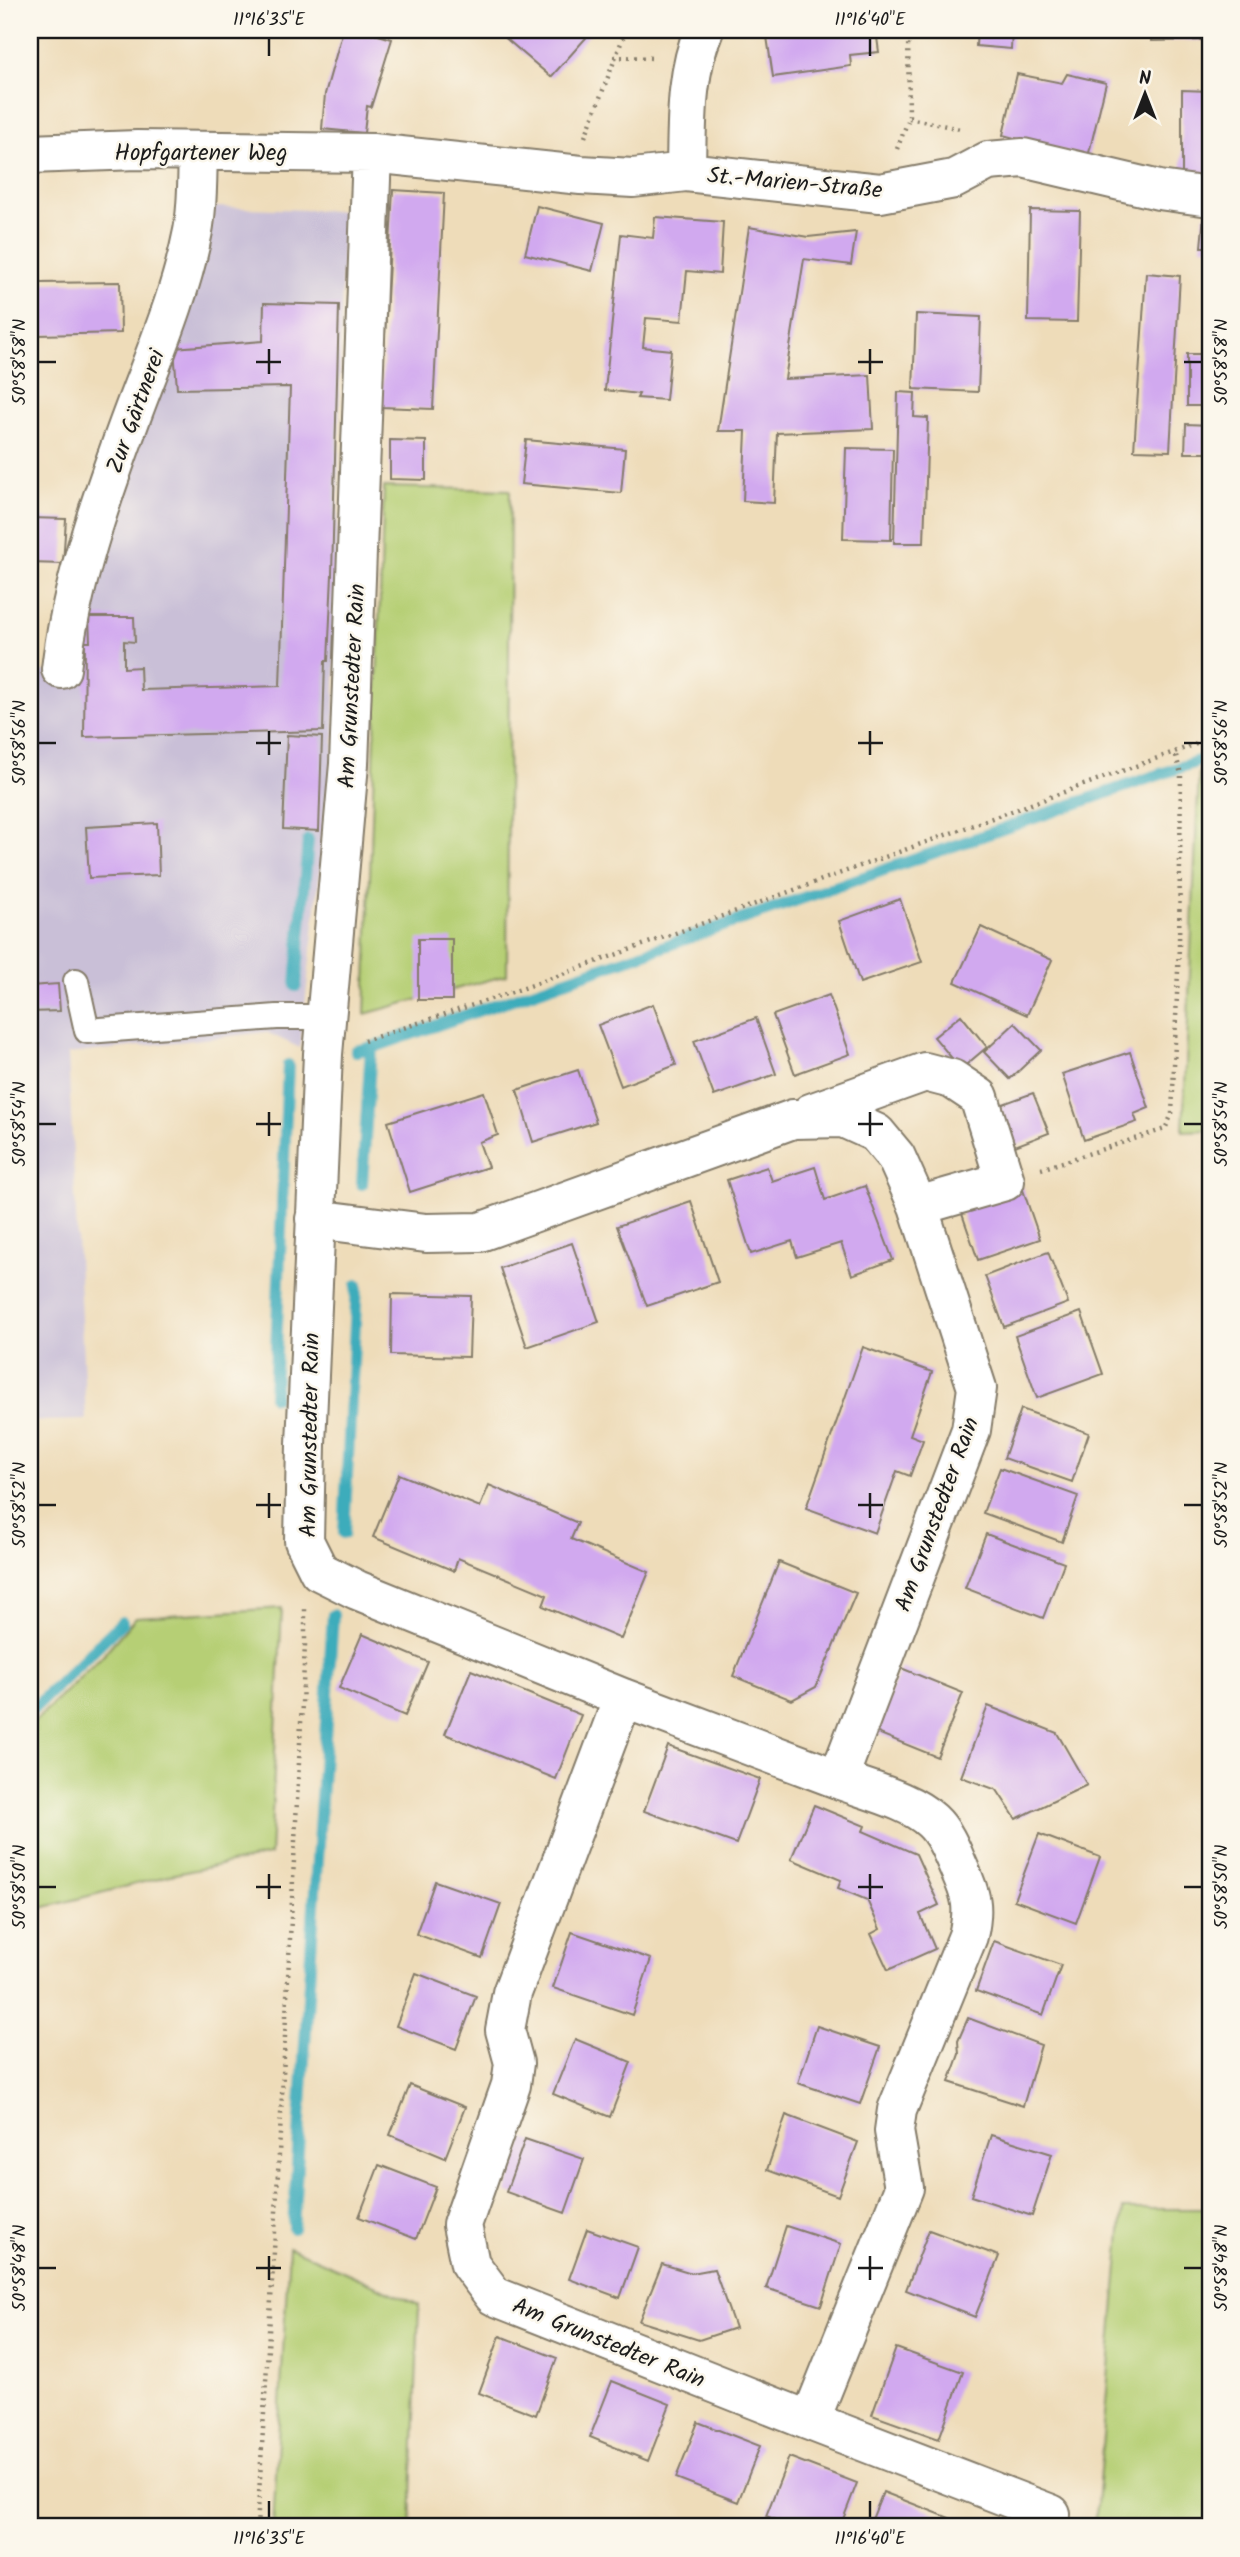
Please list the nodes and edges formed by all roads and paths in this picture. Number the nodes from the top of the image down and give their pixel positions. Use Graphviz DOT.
graph roads {
  1 [pos="626,30"];
  2 [pos="703,30"];
  3 [pos="908,30"];
  4 [pos="198,151"];
  5 [pos="372,153"];
  6 [pos="30,154"];
  7 [pos="685,172"];
  8 [pos="581,175"];
  9 [pos="880,193"];
  10 [pos="1210,197"];
  11 [pos="61,669"];
  12 [pos="1210,739"];
  13 [pos="1175,752"];
  14 [pos="76,981"];
  15 [pos="325,1035"];
  16 [pos="793,1119"];
  17 [pos="1005,1181"];
  18 [pos="918,1206"];
  19 [pos="315,1219"];
  20 [pos="305,1606"];
  21 [pos="623,1698"];
  22 [pos="838,1779"];
  23 [pos="810,2421"];
  24 [pos="1051,2514"];
  25 [pos="257,2527"];
  1 -- 8 [label="path"];
  2 -- 7 [label="street"];
  3 -- 9 [label="path"];
  4 -- 5 [label="street, Hopfgartener Weg"];
  4 -- 6 [label="street, Hopfgartener Weg"];
  4 -- 11 [label="street, Zur Gärtnerei"];
  5 -- 8 [label="street, St.-Marien-Straße"];
  5 -- 15 [label="street, Am Grunstedter Rain"];
  7 -- 8 [label="street, St.-Marien-Straße"];
  7 -- 9 [label="street, St.-Marien-Straße"];
  9 -- 10 [label="street, St.-Marien-Straße"];
  12 -- 13 [label="path"];
  13 -- 15 [label="path"];
  13 -- 17 [label="path"];
  14 -- 15 [label="lane"];
  15 -- 19 [label="street, Am Grunstedter Rain"];
  16 -- 17 [label="street, Am Grunstedter Rain"];
  16 -- 18 [label="street, Am Grunstedter Rain"];
  16 -- 19 [label="street, Am Grunstedter Rain"];
  17 -- 18 [label="street"];
  18 -- 22 [label="street, Am Grunstedter Rain"];
  19 -- 21 [label="street, Am Grunstedter Rain"];
  20 -- 25 [label="path"];
  21 -- 22 [label="street, Am Grunstedter Rain"];
  21 -- 23 [label="street, Am Grunstedter Rain"];
  22 -- 23 [label="street, Am Grunstedter Rain"];
  23 -- 24 [label="street, Am Grunstedter Rain"];
}
